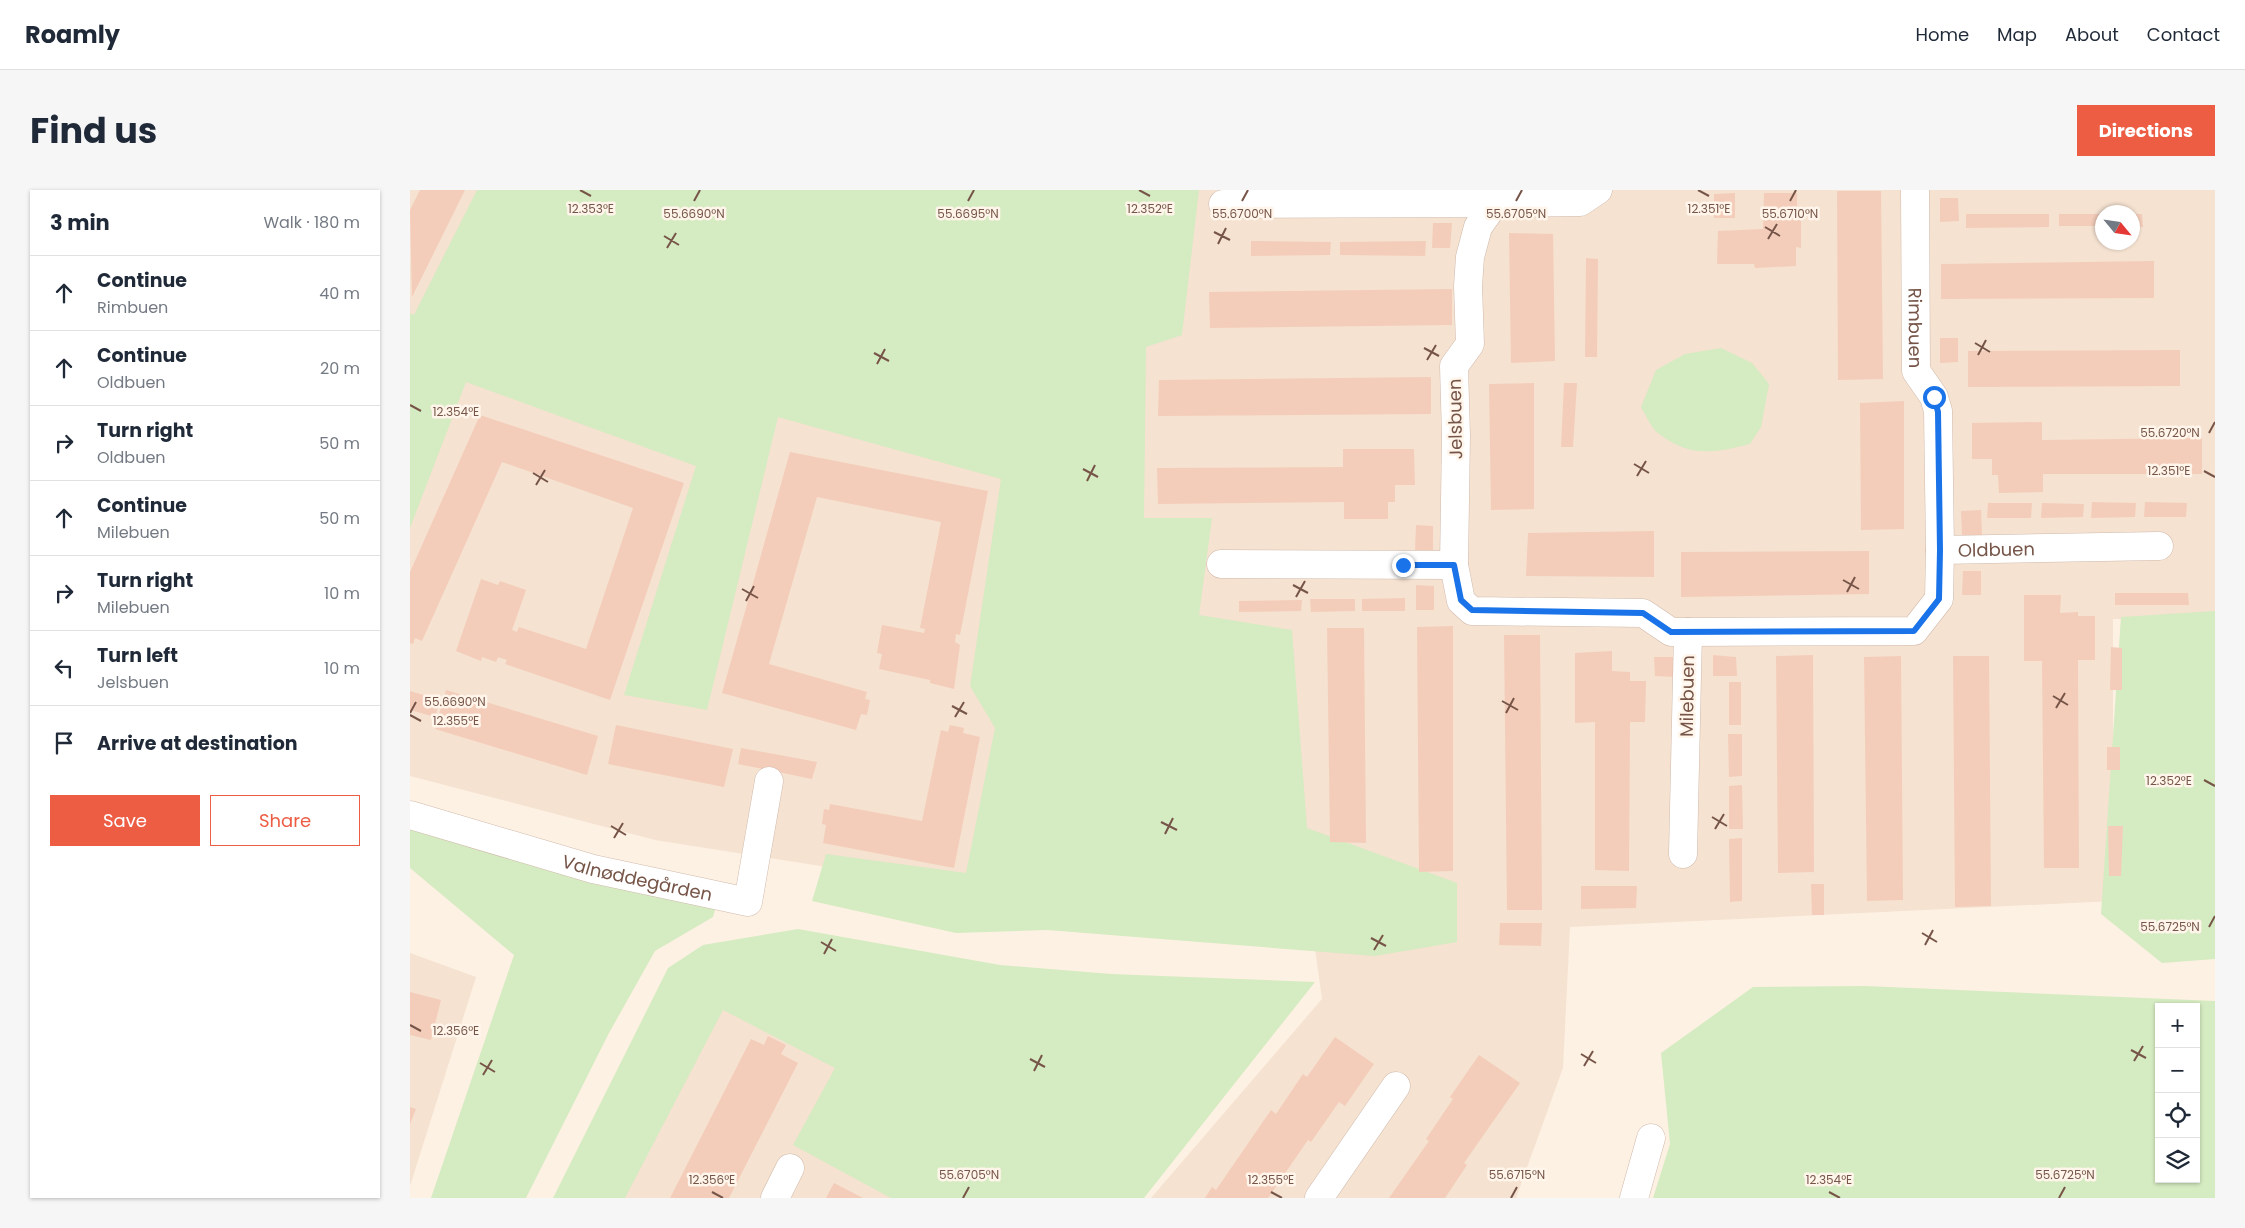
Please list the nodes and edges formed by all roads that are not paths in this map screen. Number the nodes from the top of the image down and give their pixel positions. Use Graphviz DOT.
graph roads {
  1 [pos="1598,190"];
  2 [pos="1915,190"];
  3 [pos="1495,197"];
  4 [pos="1224,204"];
  5 [pos="2159,546"];
  6 [pos="1940,550"];
  7 [pos="1221,564"];
  8 [pos="1454,565"];
  9 [pos="1688,632"];
  10 [pos="769,781"];
  11 [pos="410,815"];
  12 [pos="1683,854"];
  13 [pos="1396,1086"];
  14 [pos="1651,1138"];
  15 [pos="790,1168"];
  16 [pos="775,1198"];
  17 [pos="1318,1198"];
  18 [pos="1634,1198"];
  1 -- 3 [label="street"];
  2 -- 6 [label="street, Rimbuen"];
  3 -- 4 [label="street"];
  3 -- 8 [label="street, Jelsbuen"];
  5 -- 6 [label="street, Oldbuen"];
  6 -- 9 [label="street, Oldbuen"];
  7 -- 8 [label="street"];
  8 -- 9 [label="street, Milebuen"];
  9 -- 12 [label="street, Milebuen"];
  10 -- 11 [label="street, Valnøddegården"];
  13 -- 17 [label="street"];
  14 -- 18 [label="street"];
  15 -- 16 [label="street"];
}
